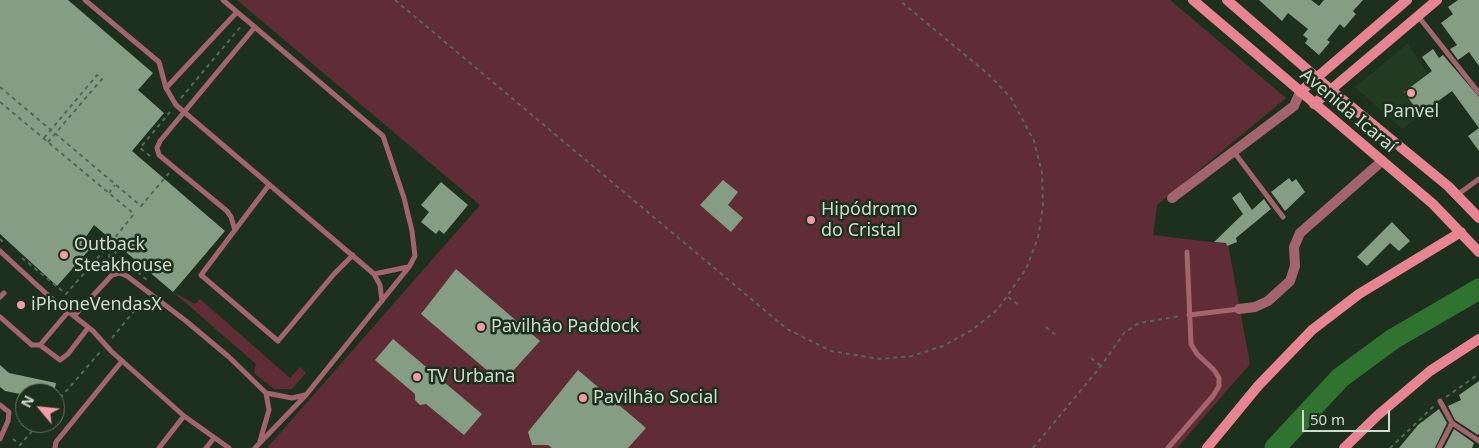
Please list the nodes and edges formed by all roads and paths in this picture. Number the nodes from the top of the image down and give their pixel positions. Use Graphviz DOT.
graph roads {
  1 [pos="85,0"];
  2 [pos="223,0"];
  3 [pos="395,0"];
  4 [pos="899,0"];
  5 [pos="1193,0"];
  6 [pos="1227,0"];
  7 [pos="1407,0"];
  8 [pos="1437,0"];
  9 [pos="237,12"];
  10 [pos="1418,16"];
  11 [pos="255,28"];
  12 [pos="1317,78"];
  13 [pos="0,88"];
  14 [pos="166,88"];
  15 [pos="1331,90"];
  16 [pos="1300,92"];
  17 [pos="1479,93"];
  18 [pos="0,102"];
  19 [pos="1314,104"];
  20 [pos="1294,106"];
  21 [pos="184,112"];
  22 [pos="51,130"];
  23 [pos="44,138"];
  24 [pos="48,142"];
  25 [pos="1234,151"];
  26 [pos="1382,161"];
  27 [pos="164,179"];
  28 [pos="1479,179"];
  29 [pos="116,184"];
  30 [pos="269,185"];
  31 [pos="109,193"];
  32 [pos="1457,195"];
  33 [pos="1172,198"];
  34 [pos="1283,217"];
  35 [pos="1479,218"];
  36 [pos="235,230"];
  37 [pos="1461,232"];
  38 [pos="0,252"];
  39 [pos="1187,252"];
  40 [pos="1479,252"];
  41 [pos="353,255"];
  42 [pos="409,266"];
  43 [pos="374,274"];
  44 [pos="112,275"];
  45 [pos="1008,297"];
  46 [pos="382,301"];
  47 [pos="1019,306"];
  48 [pos="1239,309"];
  49 [pos="68,312"];
  50 [pos="1189,315"];
  51 [pos="74,316"];
  52 [pos="0,317"];
  53 [pos="1046,327"];
  54 [pos="91,330"];
  55 [pos="1057,336"];
  56 [pos="1479,339"];
  57 [pos="40,345"];
  58 [pos="1091,358"];
  59 [pos="122,360"];
  60 [pos="1101,366"];
  61 [pos="1479,374"];
  62 [pos="266,393"];
  63 [pos="306,395"];
  64 [pos="1440,401"];
  65 [pos="1,408"];
  66 [pos="184,416"];
  67 [pos="1452,423"];
  68 [pos="30,433"];
  69 [pos="214,438"];
  70 [pos="0,439"];
  71 [pos="13,439"];
  72 [pos="1479,441"];
  73 [pos="257,446"];
  74 [pos="56,448"];
  75 [pos="159,448"];
  76 [pos="206,448"];
  77 [pos="229,448"];
  78 [pos="1033,448"];
  79 [pos="1168,448"];
  80 [pos="1207,448"];
  81 [pos="1344,448"];
  82 [pos="1390,448"];
  83 [pos="1439,448"];
  1 -- 14 [label="lane"];
  2 -- 9 [label="lane"];
  3 -- 45 [label="path"];
  4 -- 45 [label="path"];
  5 -- 16 [label="main road, Avenida Icaraí"];
  6 -- 12 [label="main road, Avenida Icaraí"];
  7 -- 12 [label="main road"];
  8 -- 10 [label="main road"];
  9 -- 11 [label="lane"];
  9 -- 14 [label="lane"];
  10 -- 15 [label="main road"];
  10 -- 17 [label="lane"];
  11 -- 21 [label="lane"];
  11 -- 42 [label="lane"];
  12 -- 15 [label="main road, Avenida Icaraí"];
  12 -- 16 [label="main road"];
  13 -- 22 [label="path"];
  14 -- 21 [label="lane"];
  15 -- 19 [label="main road"];
  15 -- 32 [label="main road, Avenida Icaraí"];
  16 -- 19 [label="main road, Avenida Icaraí"];
  16 -- 20 [label="street"];
  18 -- 23 [label="path"];
  19 -- 20 [label="street"];
  19 -- 26 [label="main road, Avenida Icaraí"];
  20 -- 25 [label="street"];
  21 -- 30 [label="lane"];
  21 -- 36 [label="lane"];
  22 -- 23 [label="path"];
  22 -- 24 [label="path"];
  22 -- 29 [label="path"];
  23 -- 24 [label="path"];
  24 -- 31 [label="path"];
  25 -- 33 [label="street"];
  25 -- 34 [label="lane"];
  26 -- 37 [label="main road, Avenida Icaraí"];
  26 -- 48 [label="street"];
  27 -- 29 [label="path"];
  28 -- 32 [label="lane"];
  29 -- 31 [label="path"];
  30 -- 36 [label="lane"];
  30 -- 41 [label="lane"];
  31 -- 44 [label="path"];
  32 -- 35 [label="main road, Avenida Icaraí"];
  36 -- 41 [label="lane"];
  37 -- 40 [label="main road, Avenida Icaraí"];
  37 -- 80 [label="main road"];
  38 -- 49 [label="lane"];
  39 -- 50 [label="lane"];
  41 -- 43 [label="lane"];
  42 -- 43 [label="lane"];
  42 -- 46 [label="lane"];
  43 -- 46 [label="lane"];
  44 -- 51 [label="lane"];
  44 -- 62 [label="lane"];
  45 -- 47 [label="path"];
  46 -- 63 [label="lane"];
  48 -- 50 [label="lane"];
  49 -- 51 [label="lane"];
  49 -- 57 [label="lane"];
  50 -- 60 [label="path"];
  50 -- 79 [label="lane"];
  51 -- 54 [label="lane"];
  52 -- 57 [label="lane"];
  53 -- 55 [label="path"];
  54 -- 57 [label="lane"];
  54 -- 59 [label="lane"];
  56 -- 81 [label="main road"];
  58 -- 60 [label="path"];
  59 -- 66 [label="lane"];
  59 -- 74 [label="lane"];
  60 -- 78 [label="path"];
  61 -- 64 [label="path"];
  62 -- 63 [label="lane"];
  62 -- 73 [label="lane"];
  63 -- 73 [label="lane"];
  64 -- 67 [label="lane"];
  64 -- 82 [label="path"];
  65 -- 70 [label="lane"];
  66 -- 69 [label="lane"];
  66 -- 75 [label="lane"];
  67 -- 72 [label="lane"];
  67 -- 83 [label="lane"];
  68 -- 71 [label="path"];
  69 -- 76 [label="lane"];
  69 -- 77 [label="lane"];
}
